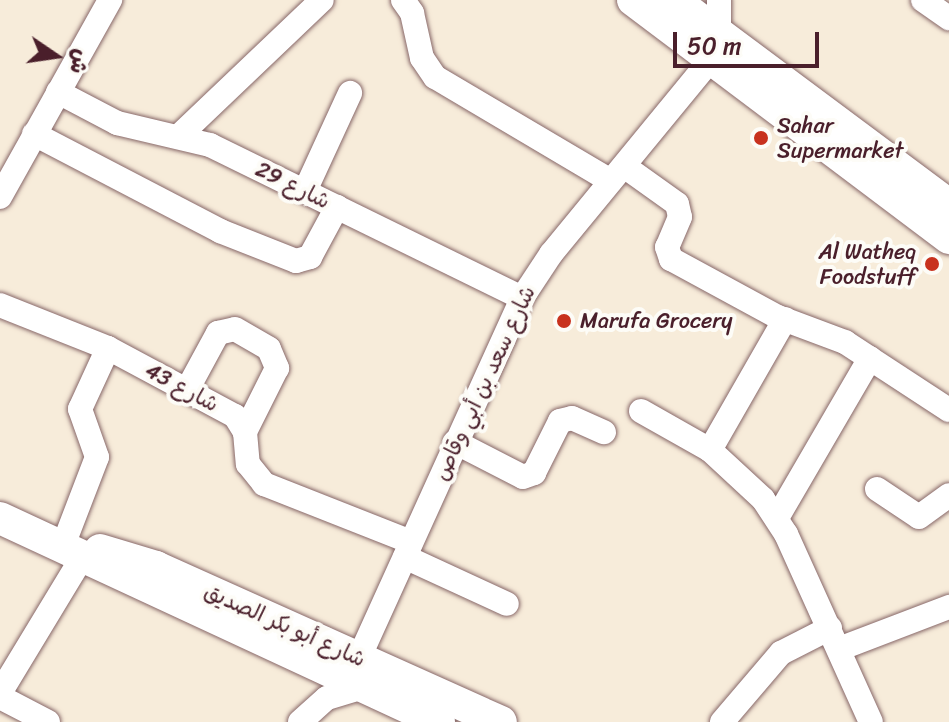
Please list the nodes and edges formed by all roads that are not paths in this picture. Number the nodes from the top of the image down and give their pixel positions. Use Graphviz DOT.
graph roads {
  1 [pos="110,0"];
  2 [pos="322,0"];
  3 [pos="403,0"];
  4 [pos="633,0"];
  5 [pos="674,0"];
  6 [pos="719,0"];
  7 [pos="923,0"];
  8 [pos="949,18"];
  9 [pos="715,46"];
  10 [pos="58,92"];
  11 [pos="350,93"];
  12 [pos="34,134"];
  13 [pos="179,136"];
  14 [pos="618,173"];
  15 [pos="305,191"];
  16 [pos="0,197"];
  17 [pos="949,205"];
  18 [pos="337,207"];
  19 [pos="949,238"];
  20 [pos="522,298"];
  21 [pos="0,305"];
  22 [pos="785,319"];
  23 [pos="108,348"];
  24 [pos="870,358"];
  25 [pos="187,390"];
  26 [pos="949,410"];
  27 [pos="641,411"];
  28 [pos="245,432"];
  29 [pos="604,432"];
  30 [pos="455,442"];
  31 [pos="710,450"];
  32 [pos="877,489"];
  33 [pos="949,495"];
  34 [pos="0,518"];
  35 [pos="777,518"];
  36 [pos="74,550"];
  37 [pos="408,550"];
  38 [pos="507,604"];
  39 [pos="949,607"];
  40 [pos="835,639"];
  41 [pos="361,673"];
  42 [pos="0,695"];
  43 [pos="48,722"];
  44 [pos="300,722"];
  45 [pos="439,722"];
  46 [pos="501,722"];
  47 [pos="722,722"];
  48 [pos="871,722"];
  1 -- 10 [label="street"];
  2 -- 13 [label="street"];
  3 -- 14 [label="street"];
  4 -- 9 [label="street"];
  5 -- 9 [label="street"];
  6 -- 9 [label="street"];
  7 -- 8 [label="street"];
  9 -- 14 [label="street, شارع سعد بن أبي وقاص"];
  9 -- 17 [label="street"];
  9 -- 19 [label="street"];
  10 -- 12 [label="street"];
  10 -- 13 [label="street, شارع 29"];
  11 -- 15 [label="street"];
  12 -- 16 [label="street"];
  12 -- 18 [label="street"];
  13 -- 15 [label="street, شارع 29"];
  14 -- 20 [label="street, شارع سعد بن أبي وقاص"];
  14 -- 22 [label="street"];
  15 -- 18 [label="street, شارع 29"];
  18 -- 20 [label="street, شارع 29"];
  20 -- 30 [label="street, شارع سعد بن أبي وقاص"];
  21 -- 23 [label="street, شارع 43"];
  22 -- 24 [label="street"];
  22 -- 31 [label="street"];
  23 -- 25 [label="street, شارع 43"];
  23 -- 36 [label="street"];
  24 -- 26 [label="street"];
  24 -- 35 [label="street"];
  25 -- 28 [label="street, شارع 43"];
  25 -- 28 [label="street"];
  27 -- 31 [label="street"];
  28 -- 37 [label="street"];
  29 -- 30 [label="street"];
  30 -- 37 [label="street, شارع سعد بن أبي وقاص"];
  31 -- 35 [label="street"];
  32 -- 33 [label="street"];
  34 -- 36 [label="street, شارع أبو بكر الصديق"];
  35 -- 40 [label="street"];
  36 -- 41 [label="street, شارع أبو بكر الصديق"];
  36 -- 42 [label="street"];
  37 -- 38 [label="street"];
  37 -- 41 [label="street, شارع سعد بن أبي وقاص"];
  39 -- 40 [label="street"];
  40 -- 47 [label="street"];
  40 -- 48 [label="street"];
  41 -- 44 [label="street"];
  41 -- 45 [label="street, شارع أبو بكر الصديق"];
  41 -- 46 [label="street, شارع أبو بكر الصديق"];
  42 -- 43 [label="street"];
}
